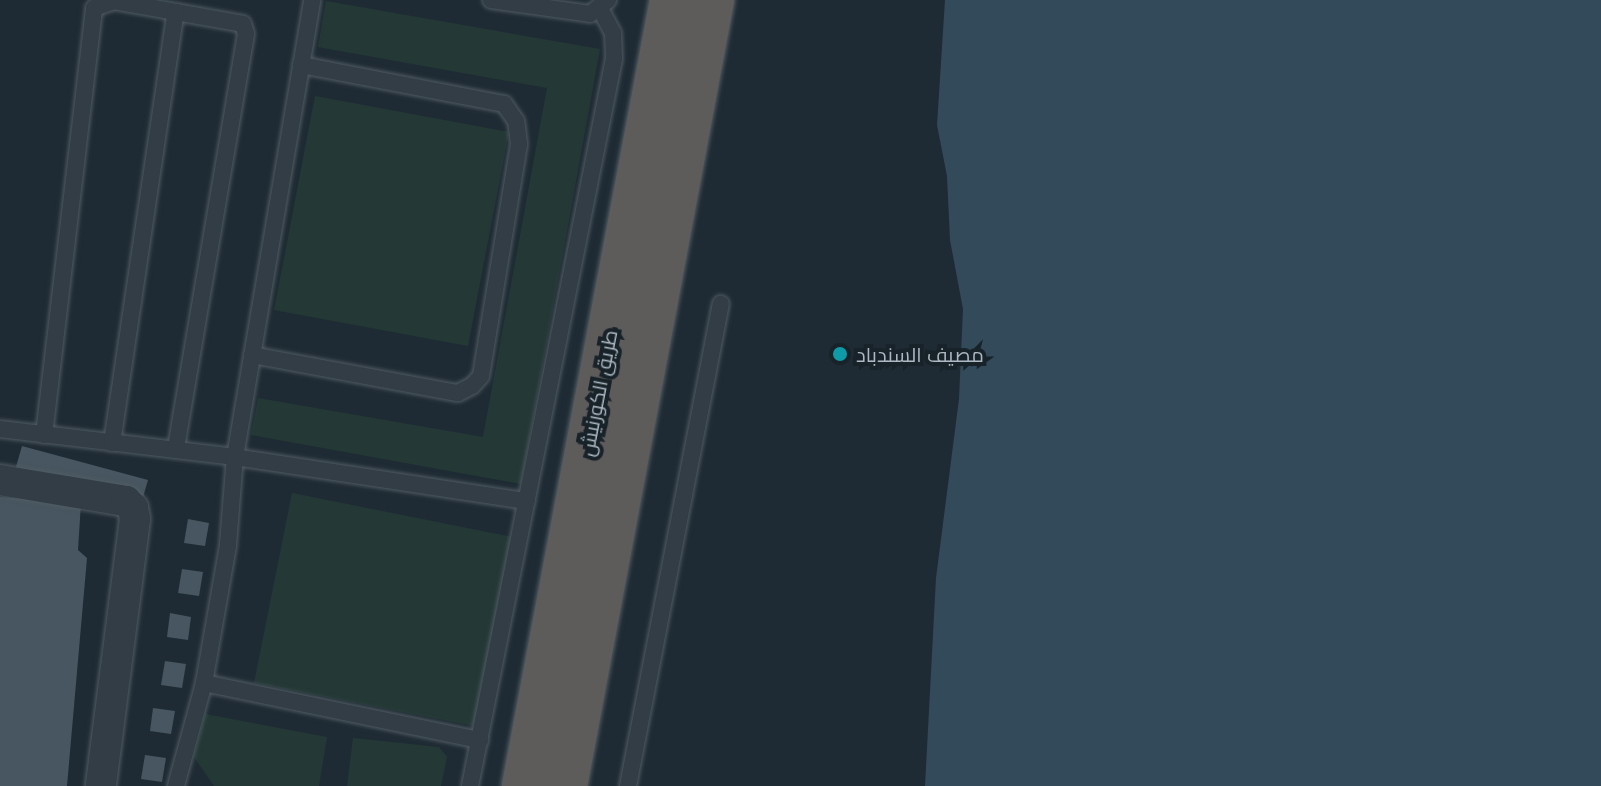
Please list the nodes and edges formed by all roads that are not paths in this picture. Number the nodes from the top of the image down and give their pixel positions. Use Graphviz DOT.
graph roads {
  1 [pos="312,0"];
  2 [pos="491,0"];
  3 [pos="672,0"];
  4 [pos="712,0"];
  5 [pos="604,5"];
  6 [pos="176,12"];
  7 [pos="301,65"];
  8 [pos="721,304"];
  9 [pos="252,355"];
  10 [pos="0,429"];
  11 [pos="44,435"];
  12 [pos="112,443"];
  13 [pos="176,450"];
  14 [pos="235,457"];
  15 [pos="0,480"];
  16 [pos="527,501"];
  17 [pos="204,683"];
  18 [pos="480,740"];
  19 [pos="101,786"];
  20 [pos="176,786"];
  21 [pos="470,786"];
  22 [pos="524,786"];
  23 [pos="565,786"];
  24 [pos="628,786"];
  1 -- 7 [label="lane"];
  2 -- 5 [label="lane"];
  3 -- 22 [label="highway, طريق الكورنيش"];
  4 -- 23 [label="highway, طريق الكورنيش"];
  5 -- 16 [label="lane"];
  6 -- 11 [label="lane"];
  6 -- 12 [label="lane"];
  6 -- 13 [label="lane"];
  7 -- 9 [label="lane"];
  7 -- 9 [label="lane"];
  8 -- 24 [label="lane"];
  9 -- 14 [label="lane"];
  10 -- 11 [label="lane"];
  11 -- 12 [label="lane"];
  12 -- 13 [label="lane"];
  13 -- 14 [label="lane"];
  14 -- 16 [label="lane"];
  14 -- 17 [label="lane"];
  15 -- 19 [label="street"];
  16 -- 18 [label="lane"];
  17 -- 18 [label="lane"];
  17 -- 20 [label="lane"];
  18 -- 21 [label="lane"];
}
